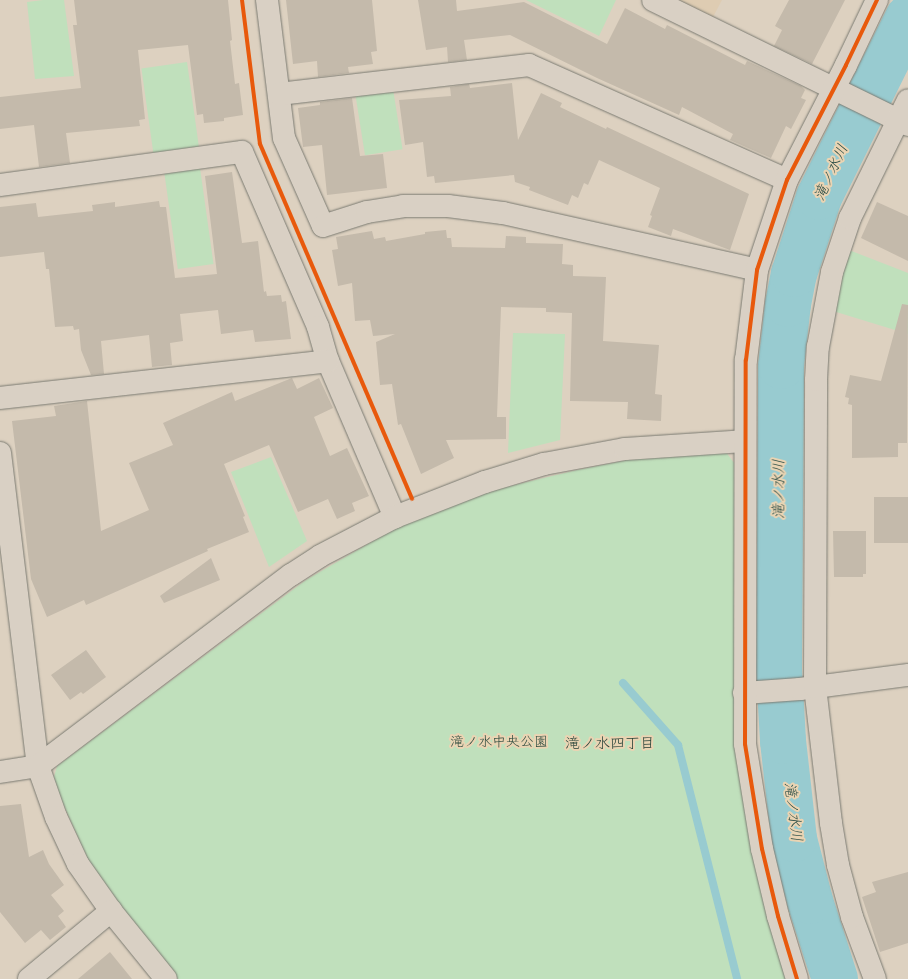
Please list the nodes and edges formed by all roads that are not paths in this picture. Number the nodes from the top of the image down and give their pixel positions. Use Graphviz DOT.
graph roads {
  1 [pos="267,0"];
  2 [pos="653,0"];
  3 [pos="877,0"];
  4 [pos="832,89"];
  5 [pos="279,94"];
  6 [pos="908,100"];
  7 [pos="903,123"];
  8 [pos="786,180"];
  9 [pos="0,185"];
  10 [pos="757,270"];
  11 [pos="328,361"];
  12 [pos="0,398"];
  13 [pos="744,441"];
  14 [pos="0,453"];
  15 [pos="395,517"];
  16 [pos="908,675"];
  17 [pos="815,687"];
  18 [pos="744,693"];
  19 [pos="38,766"];
  20 [pos="0,772"];
  21 [pos="111,911"];
  22 [pos="29,979"];
  23 [pos="166,979"];
  24 [pos="798,979"];
  25 [pos="875,979"];
  1 -- 5 [label="street"];
  2 -- 4 [label="street"];
  3 -- 4 [label="street"];
  4 -- 7 [label="street"];
  4 -- 8 [label="street"];
  5 -- 8 [label="street"];
  5 -- 10 [label="street"];
  6 -- 7 [label="street"];
  7 -- 17 [label="street"];
  8 -- 10 [label="street"];
  9 -- 11 [label="street"];
  10 -- 13 [label="street"];
  11 -- 12 [label="street"];
  11 -- 15 [label="street"];
  13 -- 15 [label="street"];
  13 -- 18 [label="street"];
  14 -- 19 [label="street"];
  15 -- 19 [label="street"];
  16 -- 17 [label="street"];
  17 -- 18 [label="street"];
  17 -- 25 [label="street"];
  18 -- 24 [label="street"];
  19 -- 20 [label="street"];
  19 -- 21 [label="street"];
  21 -- 22 [label="street"];
  21 -- 23 [label="street"];
}
